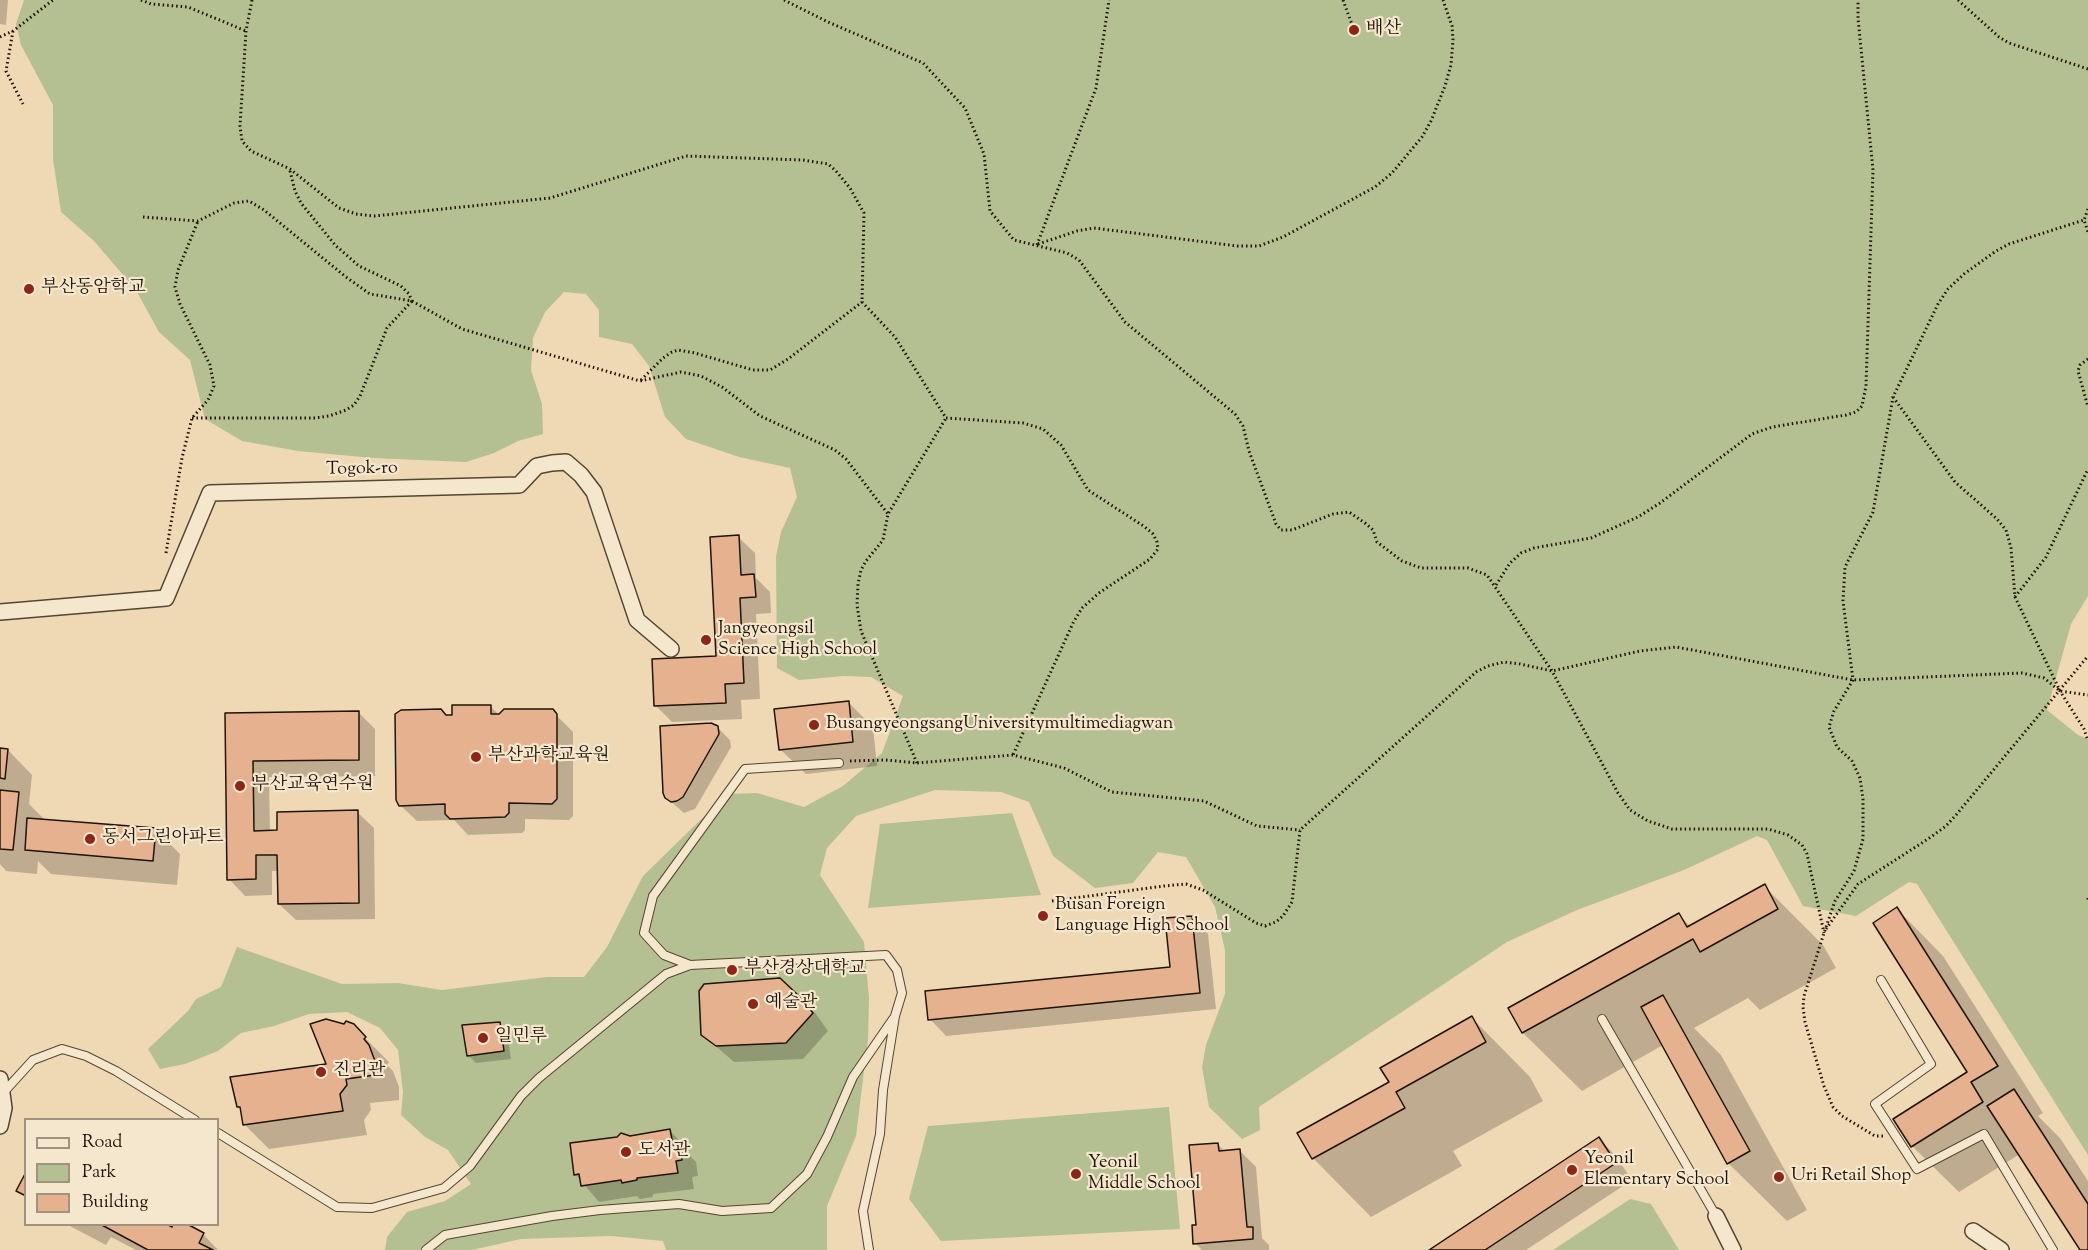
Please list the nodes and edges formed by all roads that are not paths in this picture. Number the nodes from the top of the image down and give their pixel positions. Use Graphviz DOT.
graph roads {
  1 [pos="0,612"];
  2 [pos="671,649"];
  3 [pos="840,763"];
  4 [pos="690,965"];
  5 [pos="1881,980"];
  6 [pos="895,1016"];
  7 [pos="1602,1019"];
  8 [pos="1,1086"];
  9 [pos="193,1118"];
  10 [pos="0,1126"];
  11 [pos="219,1134"];
  12 [pos="1716,1216"];
  13 [pos="1973,1231"];
  14 [pos="1996,1248"];
  15 [pos="426,1250"];
  16 [pos="869,1250"];
  17 [pos="1733,1250"];
  18 [pos="2053,1250"];
  1 -- 2 [label="street, Togok-ro"];
  3 -- 4 [label="lane"];
  4 -- 6 [label="lane"];
  4 -- 11 [label="lane"];
  5 -- 18 [label="lane"];
  6 -- 15 [label="lane"];
  6 -- 16 [label="lane"];
  7 -- 12 [label="lane"];
  8 -- 9 [label="lane"];
  8 -- 10 [label="street"];
  12 -- 17 [label="street"];
  13 -- 14 [label="street"];
}
